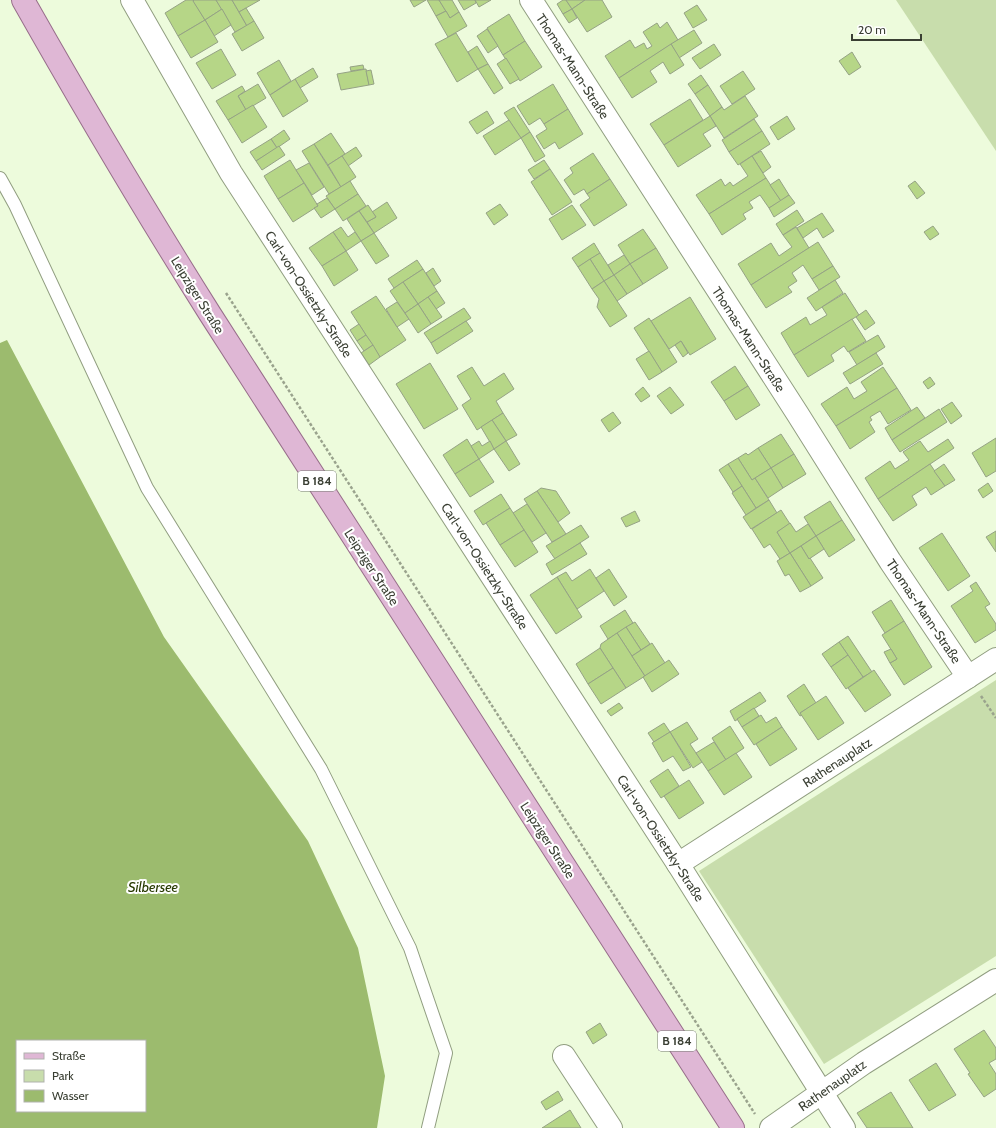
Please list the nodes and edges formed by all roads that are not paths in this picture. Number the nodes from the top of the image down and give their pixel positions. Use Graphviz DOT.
graph roads {
  1 [pos="23,0"];
  2 [pos="132,0"];
  3 [pos="530,0"];
  4 [pos="0,178"];
  5 [pos="996,659"];
  6 [pos="968,677"];
  7 [pos="678,864"];
  8 [pos="996,980"];
  9 [pos="564,1056"];
  10 [pos="822,1093"];
  11 [pos="764,1122"];
  12 [pos="428,1128"];
  13 [pos="611,1128"];
  14 [pos="733,1128"];
  15 [pos="844,1128"];
  1 -- 14 [label="main road, Leipziger Straße / B 184"];
  2 -- 7 [label="street, Carl-von-Ossietzky-Straße"];
  3 -- 6 [label="street, Thomas-Mann-Straße"];
  4 -- 12 [label="lane"];
  5 -- 6 [label="street, Rathenauplatz"];
  6 -- 7 [label="street, Rathenauplatz"];
  7 -- 10 [label="street, Carl-von-Ossietzky-Straße"];
  8 -- 10 [label="street, Rathenauplatz"];
  9 -- 13 [label="street"];
  10 -- 11 [label="street, Rathenauplatz"];
  10 -- 15 [label="street, Carl-von-Ossietzky-Straße"];
}
